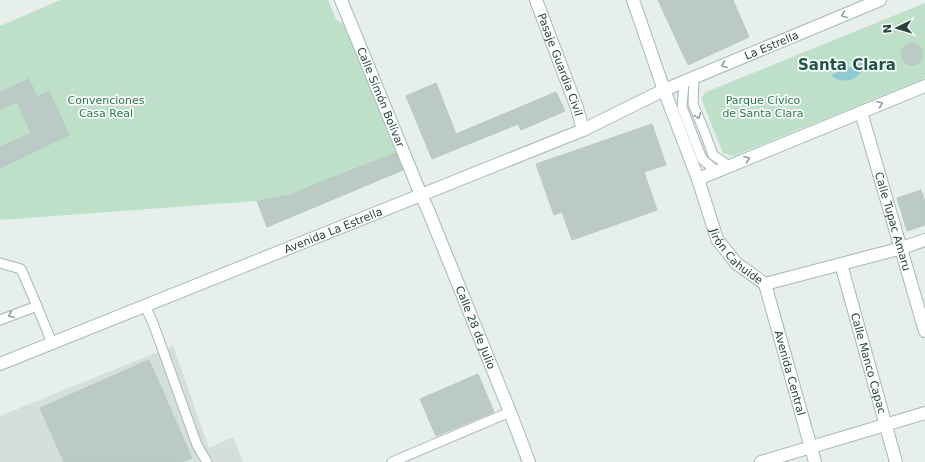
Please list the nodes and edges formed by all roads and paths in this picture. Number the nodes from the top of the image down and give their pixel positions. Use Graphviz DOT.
graph roads {
  1 [pos="341,0"];
  2 [pos="536,0"];
  3 [pos="633,0"];
  4 [pos="880,0"];
  5 [pos="689,80"];
  6 [pos="925,86"];
  7 [pos="664,90"];
  8 [pos="861,112"];
  9 [pos="583,130"];
  10 [pos="729,166"];
  11 [pos="716,172"];
  12 [pos="698,179"];
  13 [pos="421,195"];
  14 [pos="925,240"];
  15 [pos="902,248"];
  16 [pos="0,263"];
  17 [pos="842,264"];
  18 [pos="765,284"];
  19 [pos="37,306"];
  20 [pos="145,306"];
  21 [pos="0,320"];
  22 [pos="925,331"];
  23 [pos="52,343"];
  24 [pos="0,364"];
  25 [pos="510,412"];
  26 [pos="925,413"];
  27 [pos="885,425"];
  28 [pos="812,446"];
  29 [pos="207,462"];
  30 [pos="392,462"];
  31 [pos="529,462"];
  32 [pos="761,462"];
  33 [pos="815,462"];
  34 [pos="896,462"];
  1 -- 13 [label="street, Calle Simón Bolívar"];
  2 -- 9 [label="street, Pasaje Guardia Civil"];
  3 -- 7 [label="street, Jirón Cahuide"];
  4 -- 5 [label="street, La Estrella, one-way"];
  5 -- 7 [label="street, La Estrella"];
  5 -- 10 [label="lane, one-way"];
  5 -- 11 [label="lane"];
  8 -- 6 [label="street, one-way"];
  7 -- 9 [label="street, Avenida La Estrella"];
  7 -- 12 [label="street, Jirón Cahuide"];
  10 -- 8 [label="street, one-way"];
  8 -- 15 [label="street, Calle Tupac Amaru"];
  9 -- 13 [label="street, Avenida La Estrella"];
  10 -- 11 [label="street"];
  11 -- 12 [label="street"];
  12 -- 18 [label="street, Jirón Cahuide"];
  13 -- 20 [label="street, Avenida La Estrella"];
  13 -- 25 [label="street, Calle 28 de Julio"];
  14 -- 15 [label="street, Jirón Cahuide"];
  15 -- 17 [label="street, Jirón Cahuide"];
  15 -- 22 [label="street, Calle Tupac Amaru"];
  16 -- 19 [label="lane"];
  17 -- 18 [label="street, Jirón Cahuide"];
  17 -- 27 [label="street, Calle Manco Capac"];
  18 -- 28 [label="street, Avenida Central"];
  19 -- 21 [label="lane, one-way"];
  19 -- 23 [label="lane"];
  20 -- 23 [label="street, Avenida La Estrella"];
  20 -- 29 [label="lane"];
  23 -- 24 [label="street, Avenida La Estrella"];
  25 -- 30 [label="lane"];
  25 -- 31 [label="street, Calle 28 de Julio"];
  26 -- 27 [label="street"];
  27 -- 28 [label="street"];
  27 -- 34 [label="street, Calle Manco Capac"];
  28 -- 32 [label="street"];
  28 -- 33 [label="street, Avenida Central"];
}
